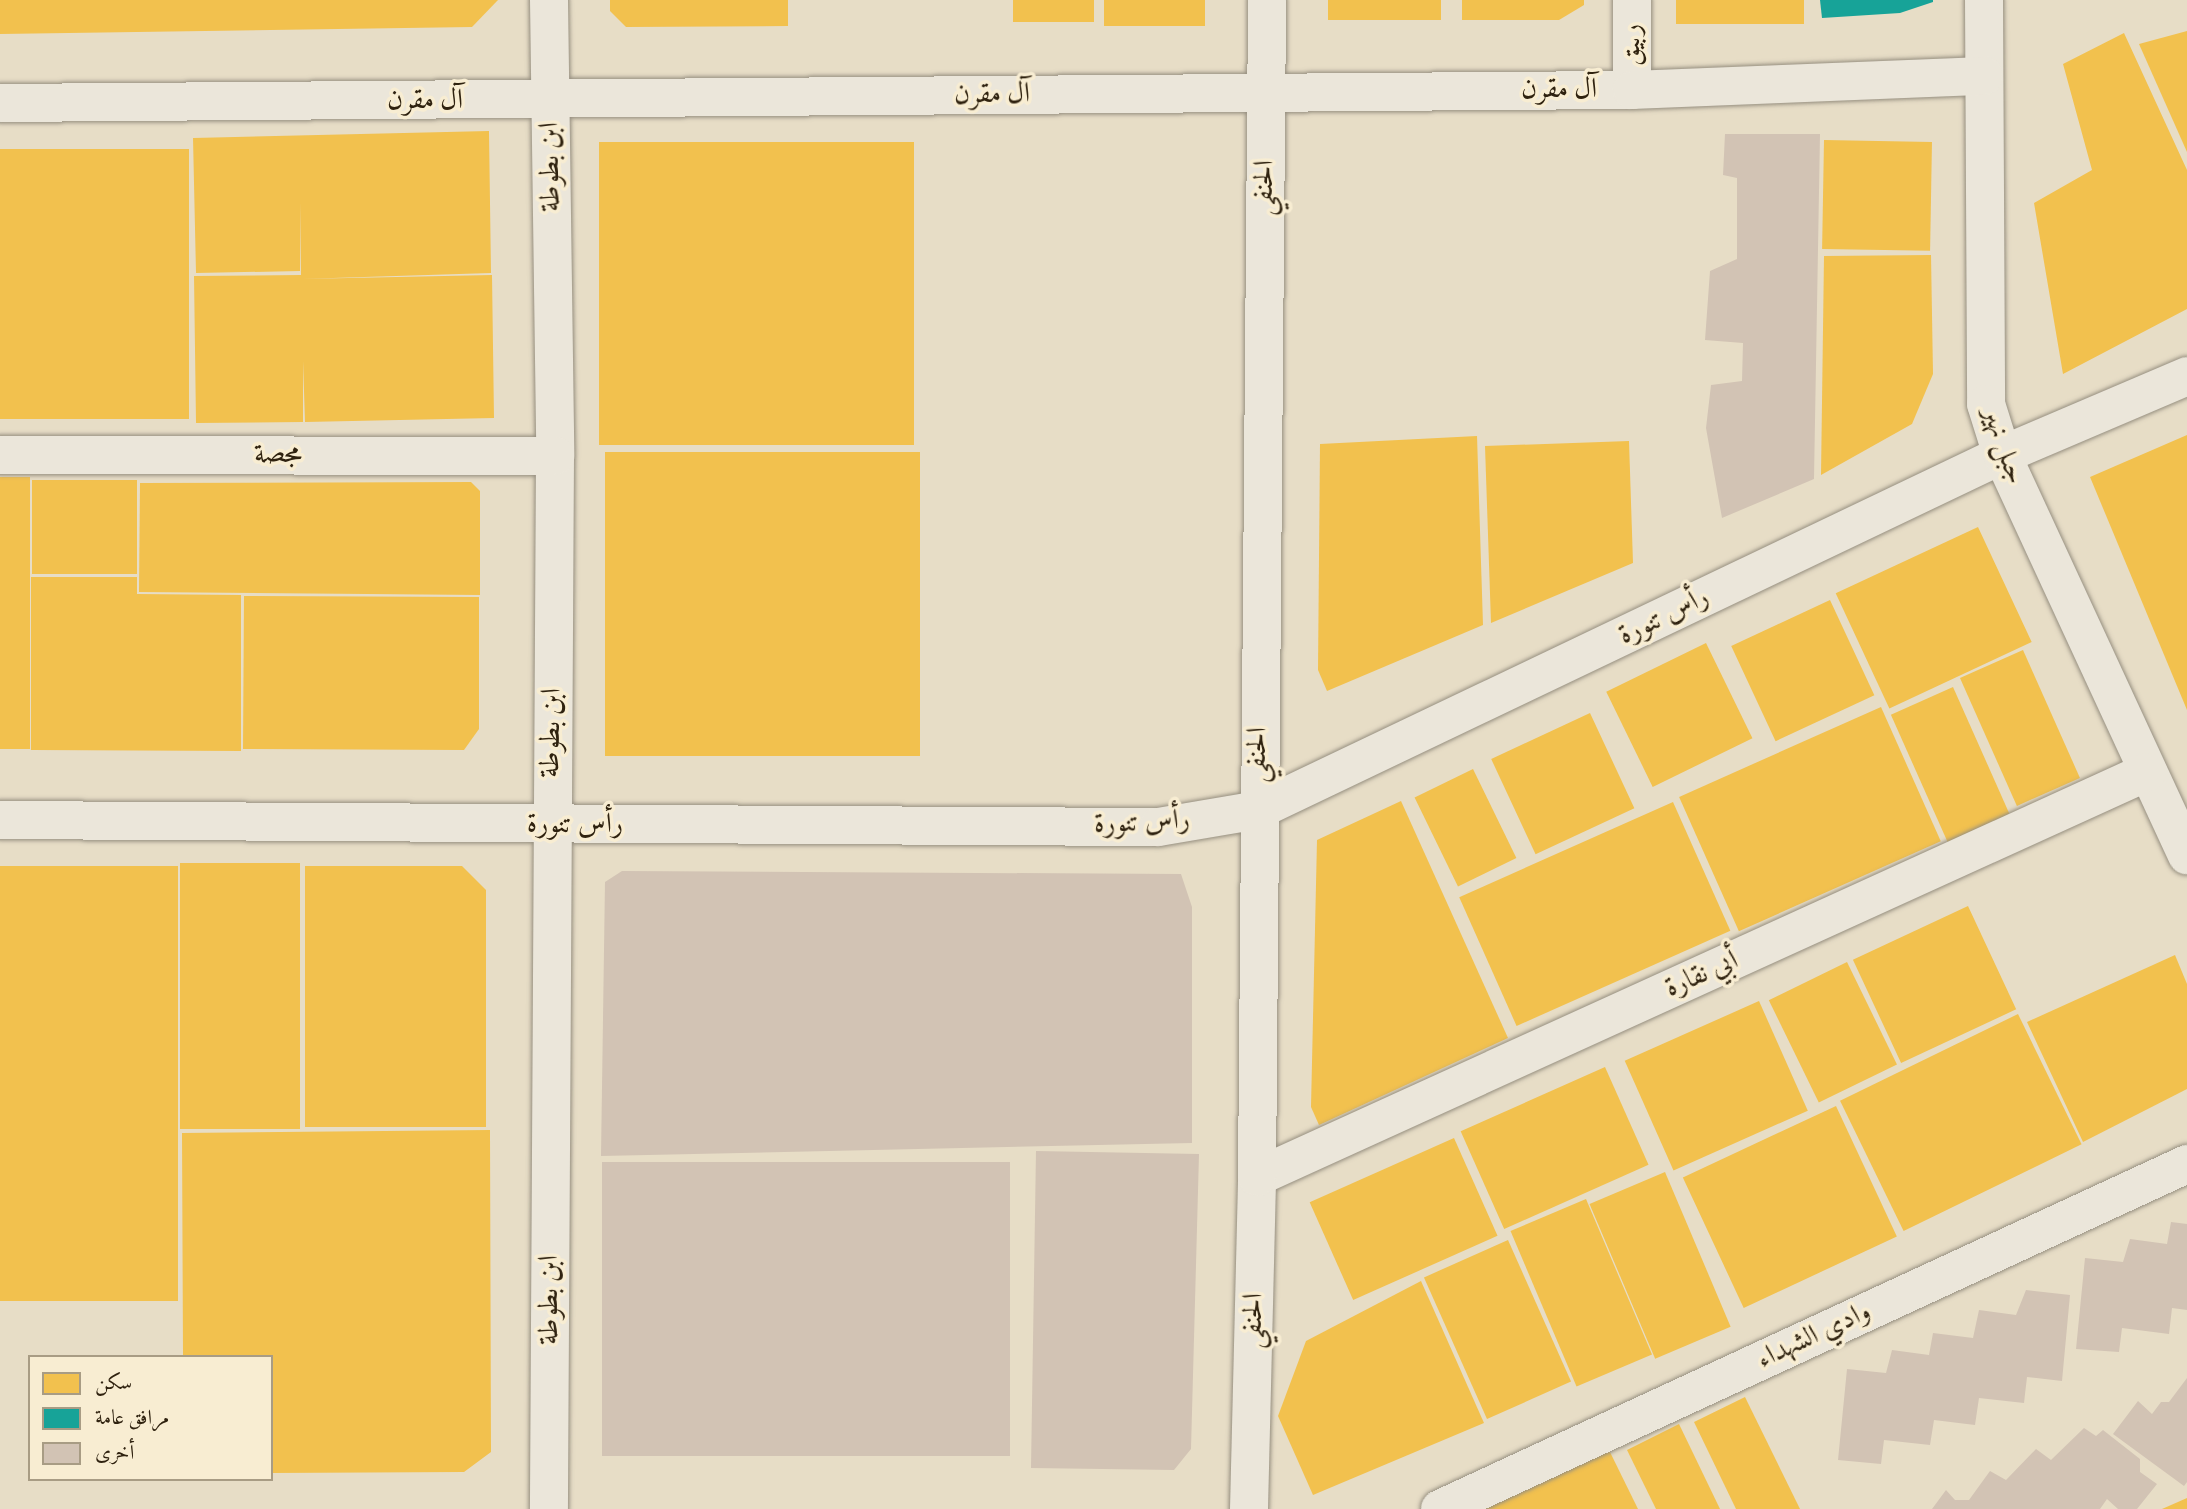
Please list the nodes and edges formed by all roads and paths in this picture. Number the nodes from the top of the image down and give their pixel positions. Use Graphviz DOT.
graph roads {
  1 [pos="549,0"];
  2 [pos="1267,0"];
  3 [pos="1632,0"];
  4 [pos="1984,0"];
  5 [pos="1984,76"];
  6 [pos="1632,90"];
  7 [pos="1266,92"];
  8 [pos="550,100"];
  9 [pos="0,103"];
  10 [pos="2187,376"];
  11 [pos="0,455"];
  12 [pos="555,456"];
  13 [pos="2002,456"];
  14 [pos="2147,772"];
  15 [pos="1258,810"];
  16 [pos="0,820"];
  17 [pos="551,825"];
  18 [pos="2187,855"];
  19 [pos="2187,1164"];
  20 [pos="1257,1177"];
  21 [pos="550,1509"];
  22 [pos="1249,1509"];
  23 [pos="1440,1509"];
  1 -- 8 [label="street, ابن بطوطة"];
  2 -- 7 [label="street, الحنفي"];
  3 -- 6 [label="street, ربيق"];
  4 -- 5 [label="street, جبل نهير"];
  5 -- 6 [label="street, آل مقرن"];
  5 -- 13 [label="street, جبل نهير"];
  6 -- 7 [label="street, آل مقرن"];
  7 -- 8 [label="street, آل مقرن"];
  7 -- 15 [label="street, الحنفي"];
  8 -- 9 [label="street, آل مقرن"];
  8 -- 12 [label="street, ابن بطوطة"];
  10 -- 13 [label="street, رأس تنورة"];
  11 -- 12 [label="street, مجصة"];
  12 -- 17 [label="street, ابن بطوطة"];
  13 -- 14 [label="street, جبل نهير"];
  13 -- 15 [label="street, رأس تنورة"];
  14 -- 18 [label="street, جبل نهير"];
  14 -- 20 [label="street, أبي نقارة"];
  15 -- 17 [label="street, رأس تنورة"];
  15 -- 20 [label="street, الحنفي"];
  16 -- 17 [label="street, رأس تنورة"];
  17 -- 21 [label="street, ابن بطوطة"];
  19 -- 23 [label="street, وادي الشهداء"];
  20 -- 22 [label="street, الحنفي"];
}
